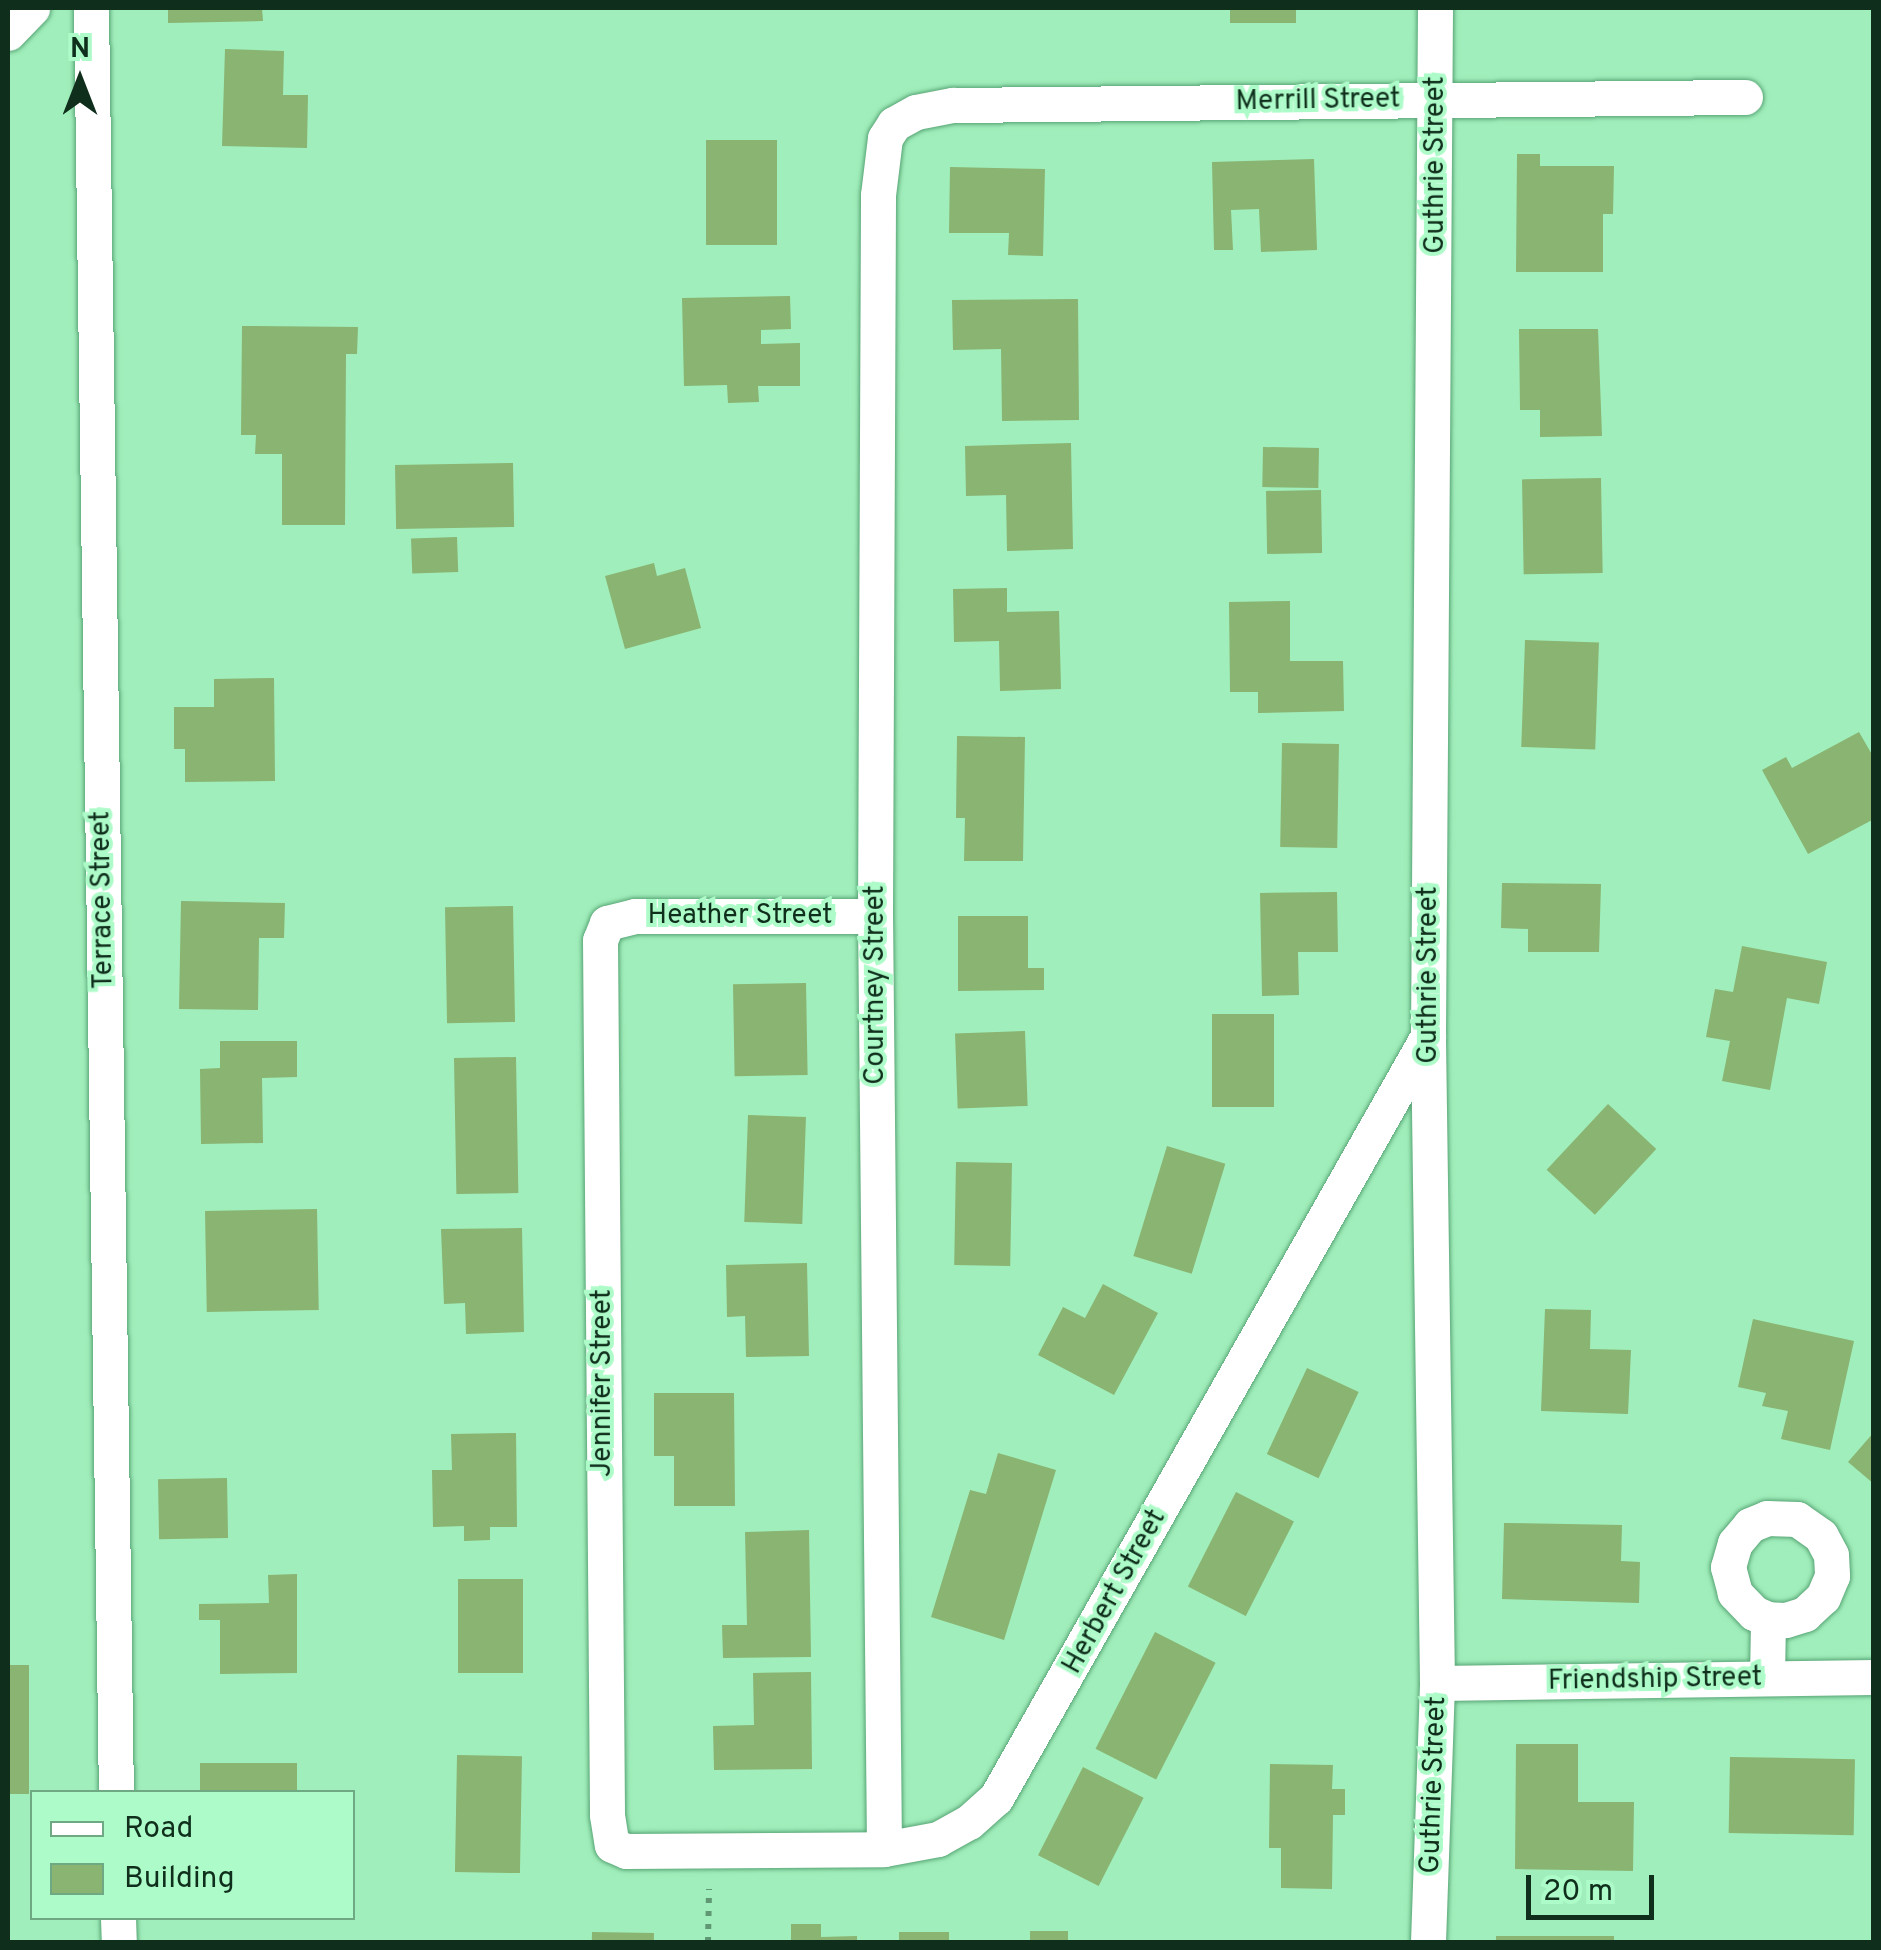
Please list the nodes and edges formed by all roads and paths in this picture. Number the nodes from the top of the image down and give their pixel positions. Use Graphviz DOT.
graph roads {
  1 [pos="32,8"];
  2 [pos="91,8"];
  3 [pos="1435,8"];
  4 [pos="8,33"];
  5 [pos="1745,97"];
  6 [pos="1437,100"];
  7 [pos="894,124"];
  8 [pos="875,916"];
  9 [pos="606,923"];
  10 [pos="1428,1036"];
  11 [pos="1768,1618"];
  12 [pos="1874,1677"];
  13 [pos="1767,1678"];
  14 [pos="1438,1683"];
  15 [pos="116,1790"];
  16 [pos="612,1845"];
  17 [pos="884,1849"];
  18 [pos="709,1852"];
  19 [pos="708,1942"];
  20 [pos="1428,1942"];
  1 -- 4 [label="street"];
  2 -- 15 [label="street, Terrace Street"];
  3 -- 6 [label="street, Guthrie Street"];
  5 -- 6 [label="street, Merrill Street"];
  6 -- 7 [label="street, Merrill Street"];
  6 -- 10 [label="street, Guthrie Street"];
  7 -- 8 [label="street, Courtney Street"];
  8 -- 9 [label="street, Heather Street"];
  8 -- 17 [label="street, Courtney Street"];
  9 -- 16 [label="street, Jennifer Street"];
  10 -- 14 [label="street, Guthrie Street"];
  10 -- 17 [label="street, Herbert Street"];
  11 -- 13 [label="street"];
  12 -- 13 [label="street, Friendship Street"];
  13 -- 14 [label="street, Friendship Street"];
  14 -- 20 [label="street, Guthrie Street"];
  16 -- 18 [label="street, Herbert Street"];
  17 -- 18 [label="street, Herbert Street"];
  18 -- 19 [label="path"];
}
